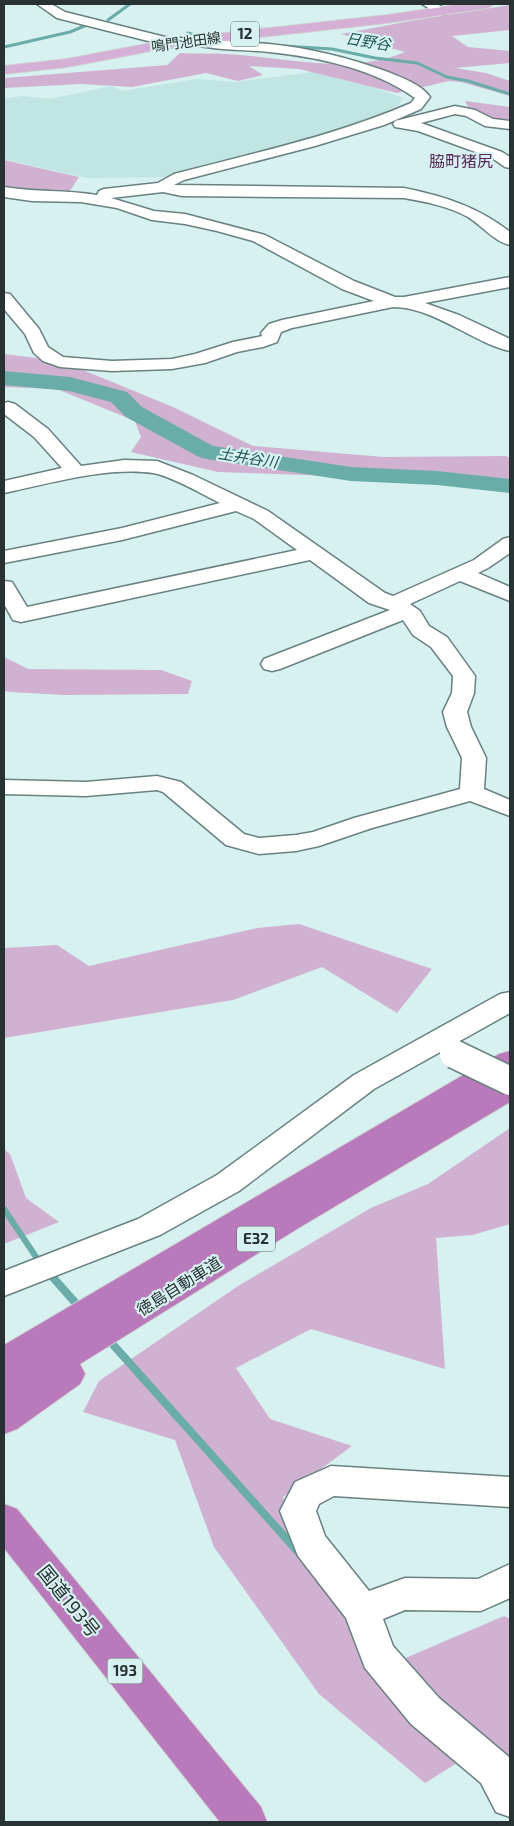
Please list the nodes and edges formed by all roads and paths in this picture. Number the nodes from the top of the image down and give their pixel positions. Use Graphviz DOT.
graph roads {
  1 [pos="43,4"];
  2 [pos="428,4"];
  3 [pos="488,4"];
  4 [pos="442,11"];
  5 [pos="192,40"];
  6 [pos="172,43"];
  7 [pos="4,70"];
  8 [pos="405,123"];
  9 [pos="510,125"];
  10 [pos="310,143"];
  11 [pos="510,164"];
  12 [pos="163,187"];
  13 [pos="4,192"];
  14 [pos="135,192"];
  15 [pos="81,197"];
  16 [pos="185,219"];
  17 [pos="510,240"];
  18 [pos="510,282"];
  19 [pos="4,298"];
  20 [pos="399,302"];
  21 [pos="510,346"];
  22 [pos="8,408"];
  23 [pos="76,472"];
  24 [pos="4,487"];
  25 [pos="238,504"];
  26 [pos="510,542"];
  27 [pos="312,553"];
  28 [pos="4,557"];
  29 [pos="462,574"];
  30 [pos="4,587"];
  31 [pos="510,594"];
  32 [pos="400,607"];
  33 [pos="272,664"];
  34 [pos="4,787"];
  35 [pos="472,793"];
  36 [pos="510,809"];
  37 [pos="510,1001"];
  38 [pos="445,1048"];
  39 [pos="510,1061"];
  40 [pos="510,1081"];
  41 [pos="510,1088"];
  42 [pos="286,1220"];
  43 [pos="4,1284"];
  44 [pos="63,1326"];
  45 [pos="4,1358"];
  46 [pos="4,1362"];
  47 [pos="4,1394"];
  48 [pos="4,1419"];
  49 [pos="510,1492"];
  50 [pos="4,1520"];
  51 [pos="510,1580"];
  52 [pos="362,1610"];
  53 [pos="510,1798"];
  54 [pos="246,1822"];
  1 -- 6 [label="street"];
  2 -- 4 [label="street"];
  3 -- 4 [label="main road, 鳴門池田線 / 12"];
  4 -- 5 [label="main road, 鳴門池田線 / 12"];
  5 -- 6 [label="main road, 鳴門池田線 / 12"];
  5 -- 10 [label="street"];
  6 -- 7 [label="main road, 鳴門池田線 / 12"];
  8 -- 9 [label="street"];
  8 -- 10 [label="street"];
  8 -- 11 [label="street"];
  10 -- 12 [label="street"];
  12 -- 14 [label="street"];
  12 -- 17 [label="street"];
  13 -- 15 [label="street"];
  14 -- 15 [label="street"];
  14 -- 16 [label="street"];
  15 -- 16 [label="street"];
  16 -- 20 [label="street"];
  18 -- 20 [label="street"];
  19 -- 20 [label="street"];
  20 -- 21 [label="street"];
  22 -- 23 [label="street"];
  23 -- 24 [label="street"];
  23 -- 25 [label="street"];
  25 -- 27 [label="street"];
  25 -- 28 [label="street"];
  26 -- 29 [label="street"];
  27 -- 30 [label="street"];
  27 -- 32 [label="street"];
  29 -- 31 [label="street"];
  29 -- 32 [label="street"];
  32 -- 33 [label="street"];
  32 -- 35 [label="street"];
  34 -- 35 [label="street"];
  35 -- 36 [label="street"];
  37 -- 38 [label="street"];
  38 -- 40 [label="street, bridge"];
  38 -- 43 [label="street"];
  39 -- 44 [label="highway, 徳島自動車道 / E32"];
  41 -- 42 [label="highway, 徳島自動車道 / E32"];
  42 -- 47 [label="highway, 徳島自動車道 / E32"];
  42 -- 48 [label="highway"];
  44 -- 45 [label="highway"];
  44 -- 46 [label="highway, 徳島自動車道 / E32"];
  49 -- 52 [label="street"];
  50 -- 54 [label="highway, 国道193号 / 193"];
  51 -- 52 [label="street"];
  52 -- 53 [label="street"];
}
